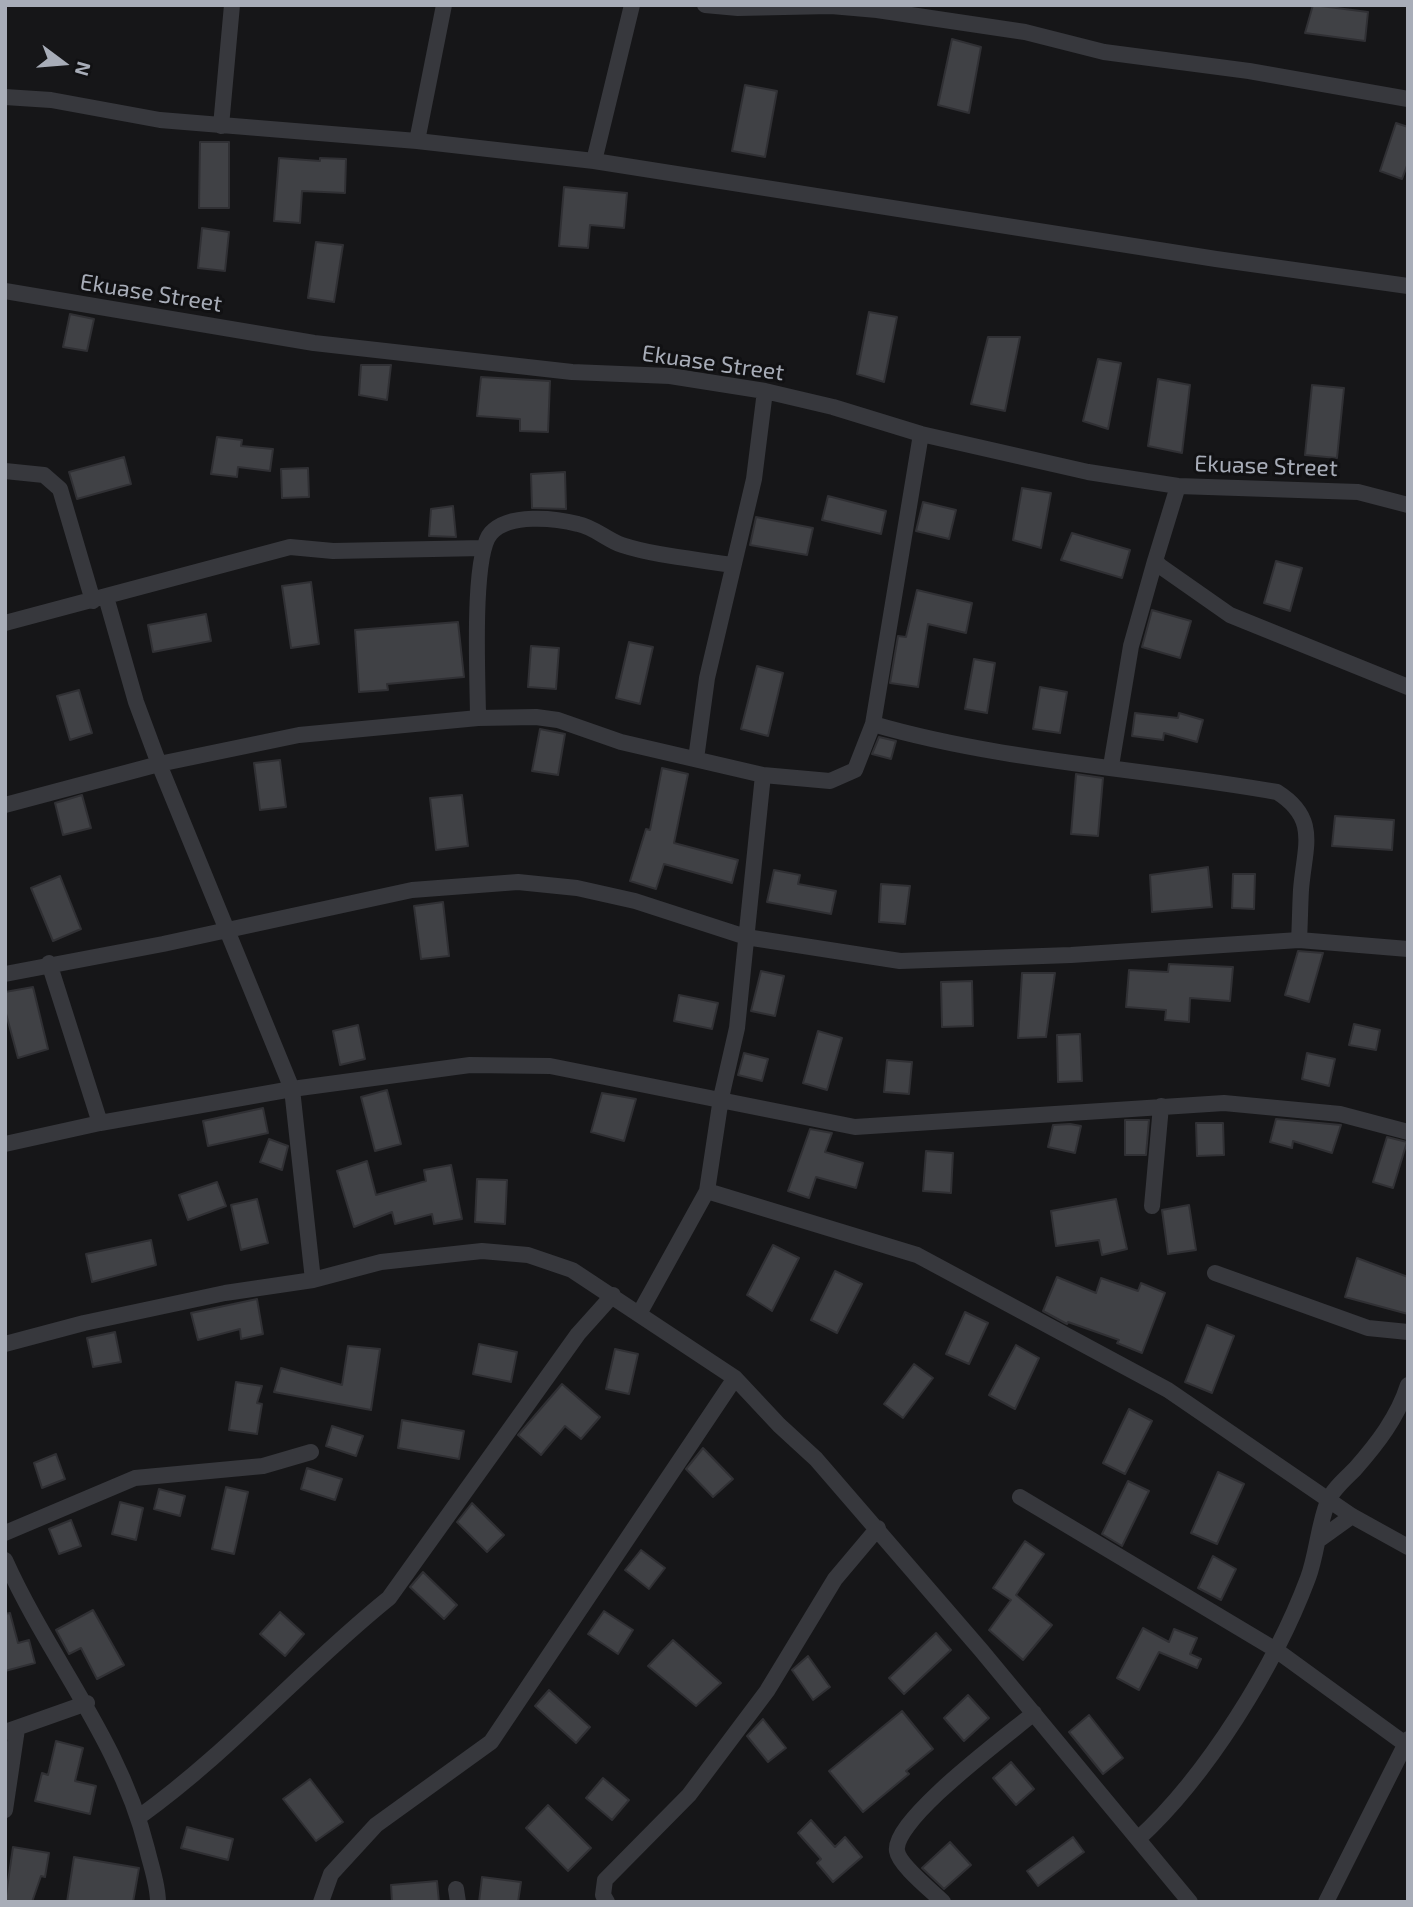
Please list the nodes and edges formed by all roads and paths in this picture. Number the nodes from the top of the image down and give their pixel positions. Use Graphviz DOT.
graph roads {
  1 [pos="232,5"];
  2 [pos="444,5"];
  3 [pos="632,5"];
  4 [pos="705,5"];
  5 [pos="821,6"];
  6 [pos="5,97"];
  7 [pos="1408,99"];
  8 [pos="221,126"];
  9 [pos="417,141"];
  10 [pos="594,161"];
  11 [pos="1408,286"];
  12 [pos="5,291"];
  13 [pos="765,391"];
  14 [pos="921,434"];
  15 [pos="5,471"];
  16 [pos="1178,486"];
  17 [pos="1408,505"];
  18 [pos="484,548"];
  19 [pos="1155,561"];
  20 [pos="732,565"];
  21 [pos="100,599"];
  22 [pos="5,623"];
  23 [pos="1408,687"];
  24 [pos="478,718"];
  25 [pos="873,724"];
  26 [pos="696,759"];
  27 [pos="159,764"];
  28 [pos="1111,766"];
  29 [pos="764,775"];
  30 [pos="5,805"];
  31 [pos="224,928"];
  32 [pos="746,937"];
  33 [pos="1300,940"];
  34 [pos="1408,949"];
  35 [pos="49,963"];
  36 [pos="5,974"];
  37 [pos="292,1088"];
  38 [pos="721,1098"];
  39 [pos="1161,1107"];
  40 [pos="100,1123"];
  41 [pos="1408,1132"];
  42 [pos="5,1144"];
  43 [pos="707,1191"];
  44 [pos="1152,1206"];
  45 [pos="1215,1273"];
  46 [pos="313,1280"];
  47 [pos="613,1296"];
  48 [pos="639,1314"];
  49 [pos="1408,1332"];
  50 [pos="5,1344"];
  51 [pos="735,1378"];
  52 [pos="1408,1385"];
  53 [pos="311,1452"];
  54 [pos="1020,1497"];
  55 [pos="1328,1500"];
  56 [pos="1352,1516"];
  57 [pos="878,1528"];
  58 [pos="5,1533"];
  59 [pos="1320,1539"];
  60 [pos="1408,1547"];
  61 [pos="5,1560"];
  62 [pos="1276,1650"];
  63 [pos="87,1703"];
  64 [pos="1034,1713"];
  65 [pos="11,1730"];
  66 [pos="1407,1743"];
  67 [pos="5,1810"];
  68 [pos="139,1817"];
  69 [pos="1138,1839"];
  70 [pos="1177,1895"];
  71 [pos="158,1902"];
  72 [pos="321,1902"];
  73 [pos="607,1902"];
  74 [pos="943,1902"];
  75 [pos="1190,1902"];
  76 [pos="1326,1902"];
  1 -- 8 [label="street"];
  2 -- 9 [label="street"];
  3 -- 10 [label="street"];
  4 -- 5 [label="street"];
  5 -- 7 [label="street"];
  6 -- 8 [label="street"];
  8 -- 9 [label="street"];
  9 -- 10 [label="street"];
  10 -- 11 [label="street"];
  12 -- 13 [label="street, Ekuase Street"];
  13 -- 14 [label="street, Ekuase Street"];
  13 -- 20 [label="street"];
  14 -- 16 [label="street, Ekuase Street"];
  14 -- 25 [label="street"];
  15 -- 21 [label="street"];
  16 -- 17 [label="street, Ekuase Street"];
  16 -- 19 [label="street"];
  18 -- 20 [label="street"];
  18 -- 21 [label="street"];
  18 -- 24 [label="street"];
  19 -- 23 [label="street"];
  19 -- 28 [label="street"];
  20 -- 26 [label="street"];
  21 -- 22 [label="street"];
  21 -- 27 [label="street"];
  24 -- 26 [label="street"];
  24 -- 27 [label="street"];
  25 -- 28 [label="street"];
  25 -- 29 [label="street"];
  26 -- 29 [label="street"];
  27 -- 30 [label="street"];
  27 -- 31 [label="street"];
  28 -- 33 [label="street"];
  29 -- 32 [label="street"];
  31 -- 32 [label="street"];
  31 -- 35 [label="street"];
  31 -- 37 [label="street"];
  32 -- 33 [label="street"];
  32 -- 38 [label="street"];
  33 -- 34 [label="street"];
  35 -- 36 [label="street"];
  35 -- 40 [label="street"];
  37 -- 38 [label="street"];
  37 -- 40 [label="street"];
  37 -- 46 [label="street"];
  38 -- 39 [label="street"];
  38 -- 43 [label="street"];
  39 -- 41 [label="street"];
  39 -- 44 [label="street"];
  40 -- 42 [label="street"];
  43 -- 48 [label="street"];
  43 -- 55 [label="street"];
  45 -- 49 [label="street"];
  46 -- 47 [label="street"];
  46 -- 50 [label="street"];
  47 -- 48 [label="street"];
  47 -- 68 [label="street"];
  48 -- 51 [label="street"];
  51 -- 57 [label="street"];
  51 -- 72 [label="street"];
  52 -- 55 [label="street"];
  53 -- 58 [label="street"];
  54 -- 62 [label="street"];
  55 -- 56 [label="street"];
  55 -- 59 [label="street"];
  56 -- 59 [label="street"];
  56 -- 60 [label="street"];
  57 -- 64 [label="street"];
  57 -- 73 [label="street"];
  59 -- 62 [label="street"];
  61 -- 63 [label="street"];
  62 -- 66 [label="street"];
  62 -- 69 [label="street"];
  63 -- 65 [label="street"];
  63 -- 68 [label="street"];
  64 -- 69 [label="street"];
  64 -- 74 [label="street"];
  65 -- 67 [label="street"];
  66 -- 76 [label="street"];
  68 -- 71 [label="street"];
  69 -- 70 [label="street"];
  70 -- 75 [label="street"];
}
